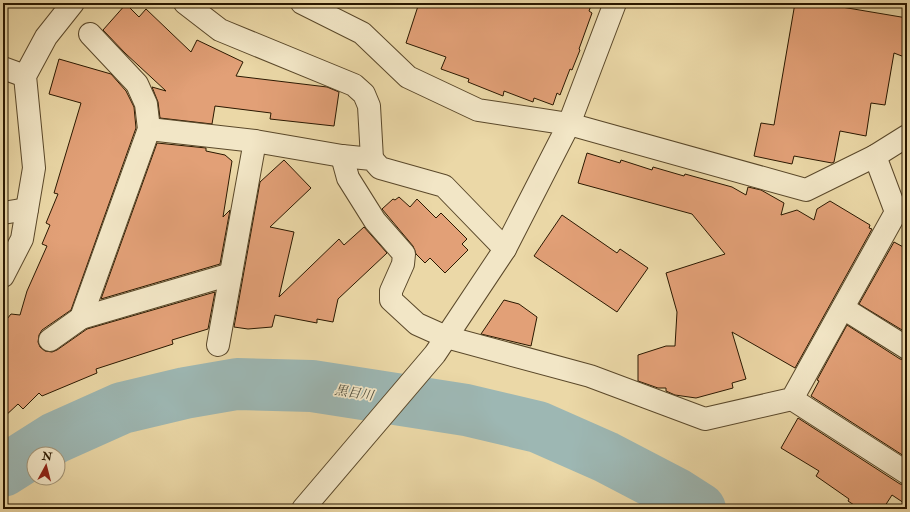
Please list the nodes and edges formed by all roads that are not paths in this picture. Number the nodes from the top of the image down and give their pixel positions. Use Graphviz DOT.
graph roads {
  1 [pos="73,3"];
  2 [pos="185,3"];
  3 [pos="302,3"];
  4 [pos="615,3"];
  5 [pos="90,34"];
  6 [pos="3,68"];
  7 [pos="25,76"];
  8 [pos="569,124"];
  9 [pos="150,129"];
  10 [pos="907,136"];
  11 [pos="255,141"];
  12 [pos="342,156"];
  13 [pos="874,156"];
  14 [pos="372,159"];
  15 [pos="27,209"];
  16 [pos="901,210"];
  17 [pos="3,213"];
  18 [pos="505,250"];
  19 [pos="231,274"];
  20 [pos="3,276"];
  21 [pos="843,308"];
  22 [pos="81,318"];
  23 [pos="50,340"];
  24 [pos="218,345"];
  25 [pos="440,345"];
  26 [pos="907,348"];
  27 [pos="792,399"];
  28 [pos="907,473"];
  29 [pos="303,509"];
  1 -- 7 [label="street"];
  2 -- 14 [label="street"];
  3 -- 8 [label="street"];
  4 -- 8 [label="street"];
  5 -- 9 [label="street"];
  6 -- 7 [label="street"];
  7 -- 15 [label="street"];
  8 -- 13 [label="street"];
  8 -- 18 [label="street"];
  9 -- 11 [label="street"];
  9 -- 22 [label="street"];
  10 -- 13 [label="street"];
  11 -- 12 [label="street"];
  11 -- 19 [label="street"];
  12 -- 14 [label="street"];
  12 -- 25 [label="street"];
  13 -- 16 [label="street"];
  14 -- 18 [label="street"];
  15 -- 17 [label="street"];
  15 -- 20 [label="street"];
  16 -- 21 [label="street"];
  18 -- 25 [label="street"];
  19 -- 22 [label="street"];
  19 -- 24 [label="street"];
  21 -- 26 [label="street"];
  21 -- 27 [label="street"];
  22 -- 23 [label="street"];
  25 -- 27 [label="street"];
  25 -- 29 [label="street"];
  27 -- 28 [label="street"];
}
